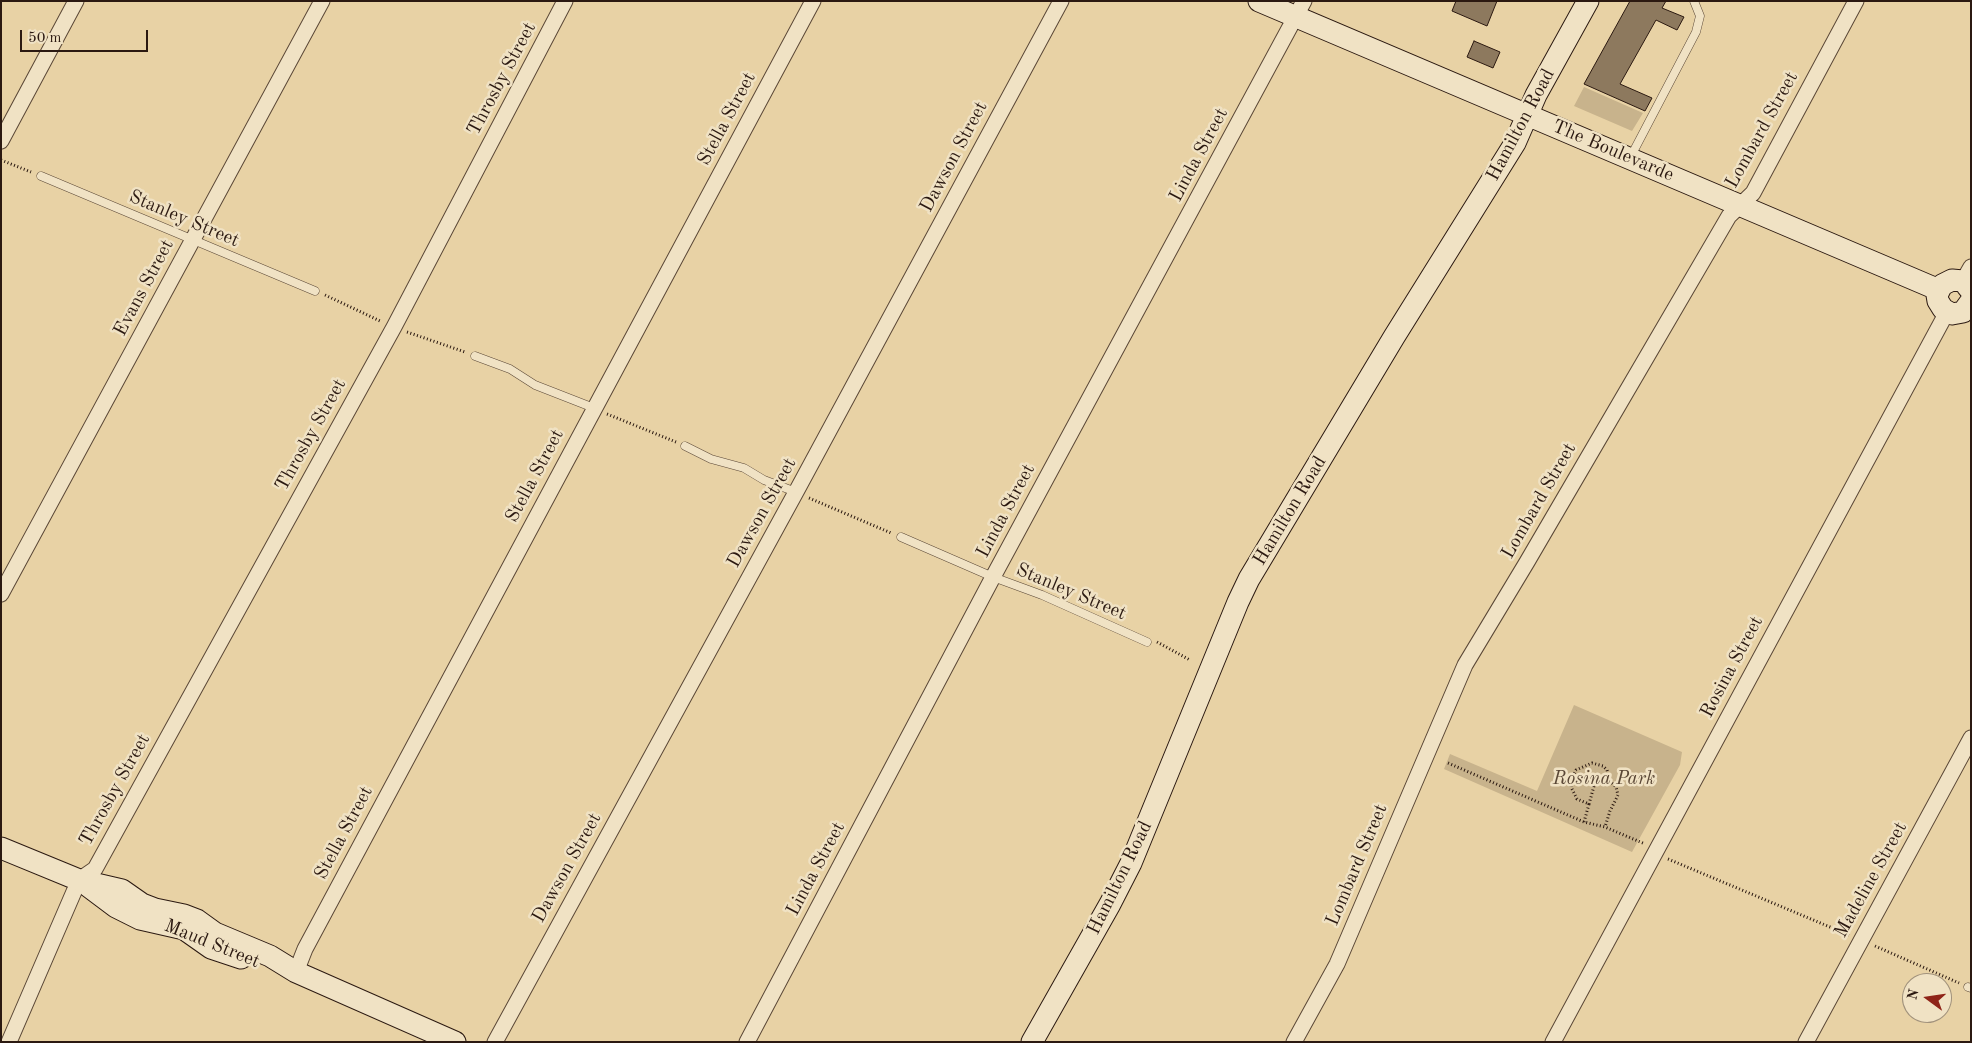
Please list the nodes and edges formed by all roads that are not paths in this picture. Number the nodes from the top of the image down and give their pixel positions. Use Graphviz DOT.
graph roads {
  1 [pos="76,1"];
  2 [pos="322,1"];
  3 [pos="566,1"];
  4 [pos="813,1"];
  5 [pos="1061,1"];
  6 [pos="1259,1"];
  7 [pos="1588,1"];
  8 [pos="1694,1"];
  9 [pos="1856,1"];
  10 [pos="1300,9"];
  11 [pos="1528,115"];
  12 [pos="1,141"];
  13 [pos="1630,158"];
  14 [pos="41,176"];
  15 [pos="1742,205"];
  16 [pos="194,240"];
  17 [pos="1968,280"];
  18 [pos="1938,290"];
  19 [pos="315,291"];
  20 [pos="1971,303"];
  21 [pos="1947,312"];
  22 [pos="475,356"];
  23 [pos="594,408"];
  24 [pos="685,446"];
  25 [pos="796,492"];
  26 [pos="900,538"];
  27 [pos="993,577"];
  28 [pos="1,594"];
  29 [pos="1146,642"];
  30 [pos="1971,738"];
  31 [pos="1,848"];
  32 [pos="79,880"];
  33 [pos="296,972"];
  34 [pos="9,1042"];
  35 [pos="455,1042"];
  36 [pos="495,1042"];
  37 [pos="747,1042"];
  38 [pos="1032,1042"];
  39 [pos="1294,1042"];
  40 [pos="1553,1042"];
  41 [pos="1806,1042"];
  1 -- 12 [label="street"];
  2 -- 16 [label="street, Evans Street"];
  3 -- 32 [label="street, Throsby Street"];
  4 -- 23 [label="street, Stella Street"];
  5 -- 25 [label="street, Dawson Street"];
  6 -- 10 [label="street, The Boulevarde"];
  7 -- 11 [label="street, Hamilton Road"];
  8 -- 13 [label="lane"];
  9 -- 15 [label="street, Lombard Street"];
  10 -- 11 [label="street, The Boulevarde"];
  10 -- 27 [label="street, Linda Street"];
  11 -- 13 [label="street, The Boulevarde"];
  11 -- 38 [label="street, Hamilton Road"];
  13 -- 15 [label="street, The Boulevarde"];
  14 -- 16 [label="lane, Stanley Street"];
  15 -- 18 [label="street, The Boulevarde"];
  15 -- 39 [label="street, Lombard Street"];
  16 -- 19 [label="lane, Stanley Street"];
  16 -- 28 [label="street, Evans Street"];
  17 -- 18 [label="street"];
  18 -- 21 [label="street"];
  20 -- 21 [label="street"];
  21 -- 40 [label="street, Rosina Street"];
  22 -- 23 [label="lane"];
  23 -- 33 [label="street, Stella Street"];
  24 -- 25 [label="lane"];
  25 -- 36 [label="street, Dawson Street"];
  26 -- 27 [label="lane, Stanley Street"];
  27 -- 29 [label="lane, Stanley Street"];
  27 -- 37 [label="street, Linda Street"];
  30 -- 41 [label="street, Madeline Street"];
  31 -- 32 [label="street, Maud Street"];
  32 -- 33 [label="street, Maud Street"];
  32 -- 34 [label="street"];
  33 -- 35 [label="street, Maud Street"];
}
